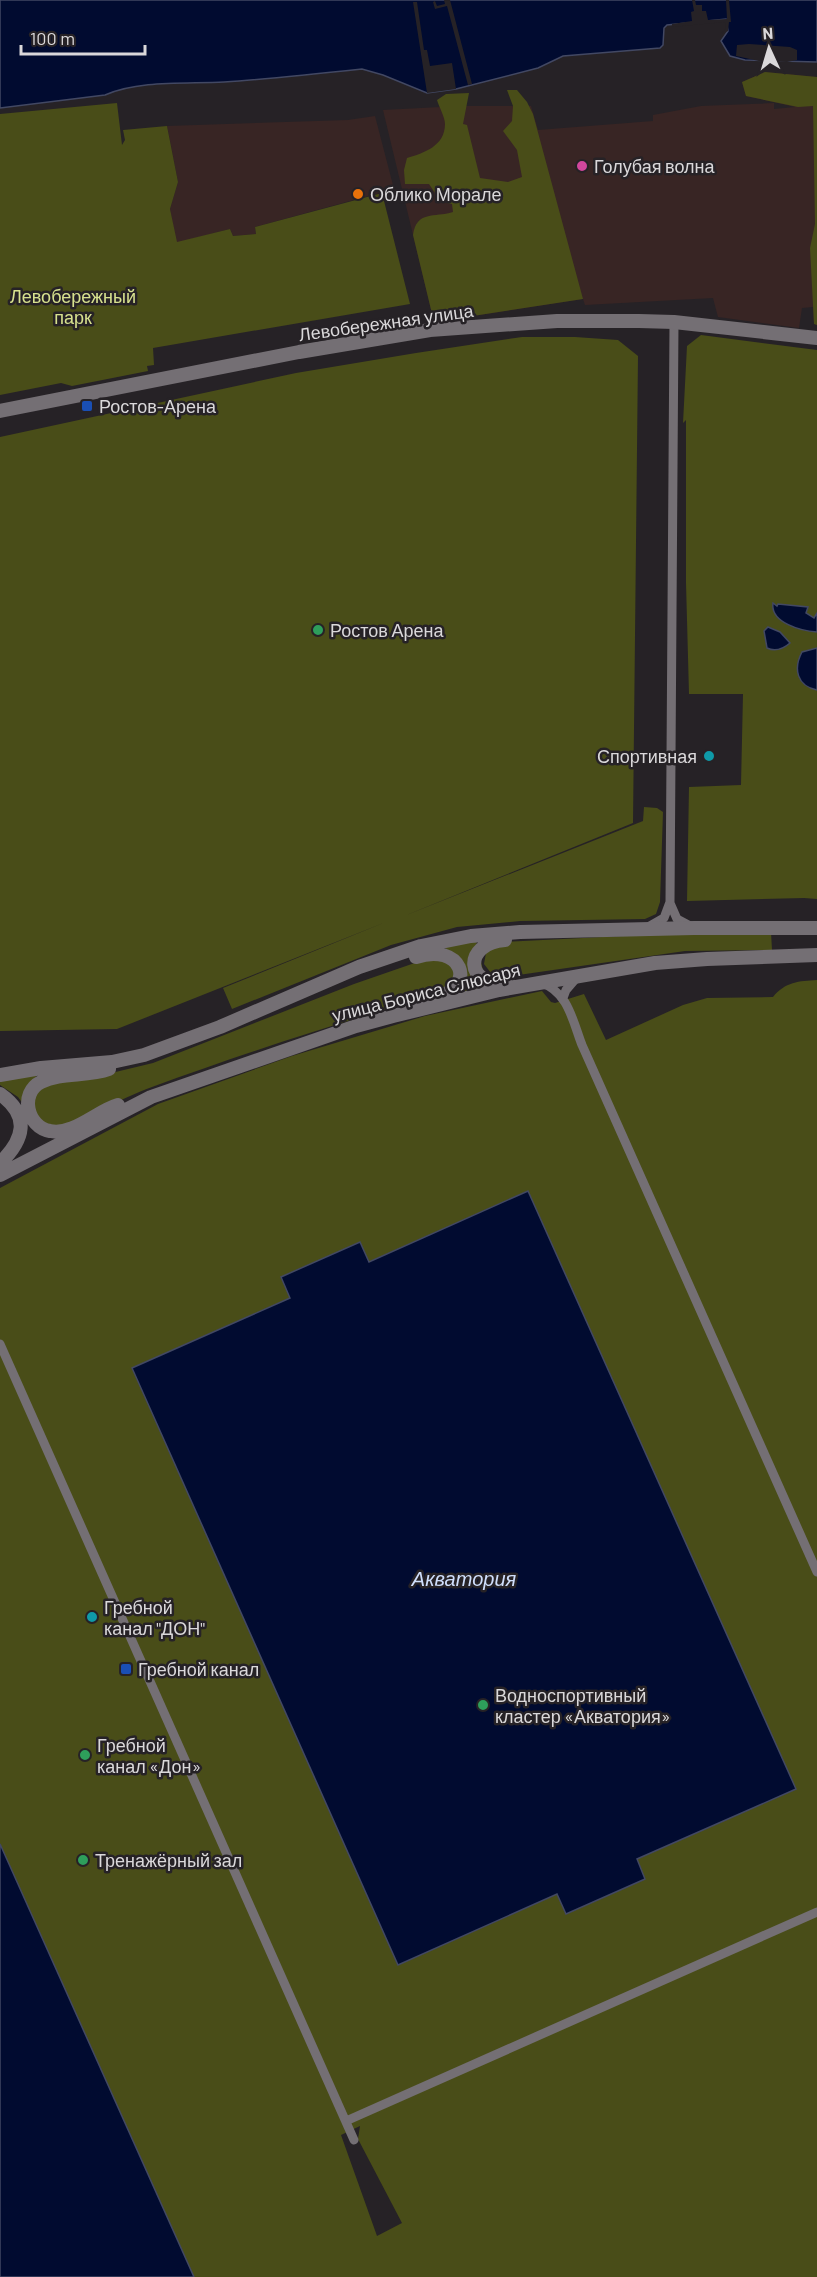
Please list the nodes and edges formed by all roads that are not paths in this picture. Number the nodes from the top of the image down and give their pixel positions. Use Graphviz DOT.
graph roads {
  1 [pos="674,322"];
  2 [pos="817,338"];
  3 [pos="0,411"];
  4 [pos="670,903"];
  5 [pos="694,928"];
  6 [pos="817,928"];
  7 [pos="633,930"];
  8 [pos="550,933"];
  9 [pos="817,955"];
  10 [pos="359,967"];
  11 [pos="580,975"];
  12 [pos="544,981"];
  13 [pos="563,999"];
  14 [pos="393,1016"];
  15 [pos="144,1055"];
  16 [pos="0,1076"];
  17 [pos="0,1094"];
  18 [pos="152,1097"];
  19 [pos="0,1163"];
  20 [pos="0,1175"];
  21 [pos="0,1344"];
  22 [pos="817,1572"];
  23 [pos="817,1912"];
  24 [pos="346,2121"];
  25 [pos="354,2140"];
  1 -- 2 [label="main road, Левобережная улица"];
  1 -- 3 [label="main road, Левобережная улица"];
  1 -- 4 [label="street"];
  4 -- 5 [label="street"];
  4 -- 7 [label="street"];
  5 -- 6 [label="main road, улица Бориса Слюсаря"];
  5 -- 7 [label="main road, улица Бориса Слюсаря"];
  7 -- 8 [label="main road, улица Бориса Слюсаря"];
  8 -- 10 [label="main road, улица Бориса Слюсаря"];
  8 -- 12 [label="main road"];
  9 -- 11 [label="main road, улица Бориса Слюсаря"];
  10 -- 14 [label="main road"];
  10 -- 15 [label="main road, улица Бориса Слюсаря"];
  11 -- 12 [label="main road, улица Бориса Слюсаря"];
  11 -- 13 [label="street"];
  12 -- 13 [label="street"];
  12 -- 14 [label="main road, улица Бориса Слюсаря"];
  13 -- 22 [label="street"];
  14 -- 18 [label="main road, улица Бориса Слюсаря"];
  15 -- 16 [label="main road, улица Бориса Слюсаря"];
  15 -- 18 [label="main road"];
  17 -- 19 [label="main road"];
  18 -- 20 [label="main road, улица Бориса Слюсаря"];
  21 -- 24 [label="street"];
  23 -- 24 [label="street"];
  24 -- 25 [label="street"];
}
